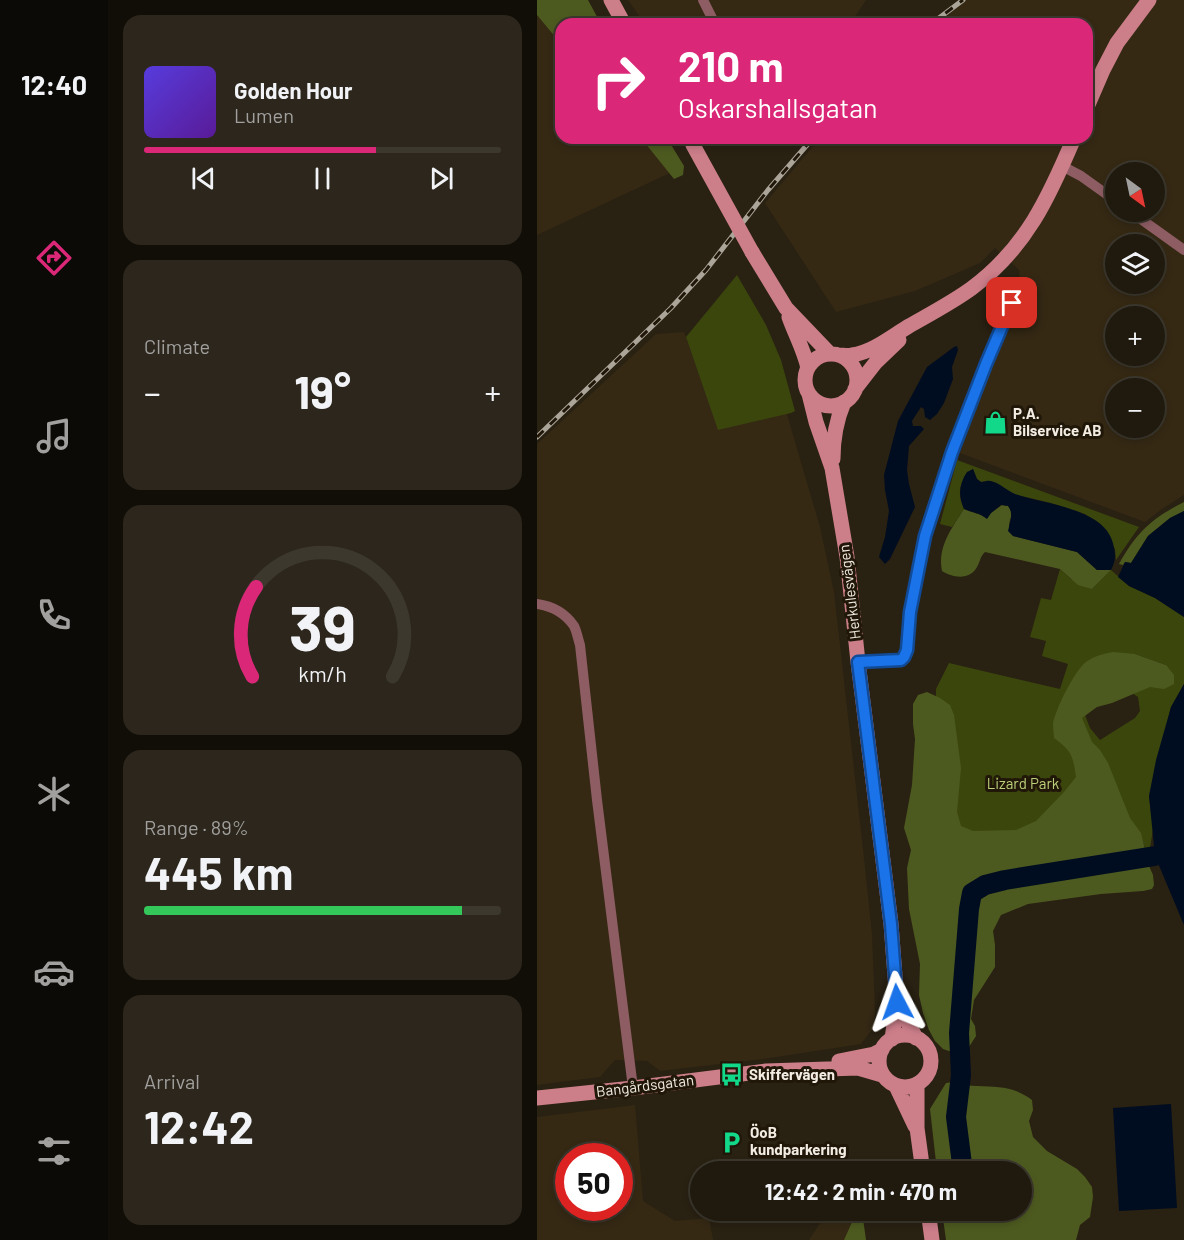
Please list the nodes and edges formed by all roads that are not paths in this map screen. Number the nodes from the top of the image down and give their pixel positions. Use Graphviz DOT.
graph roads {
  1 [pos="611,0"];
  2 [pos="703,0"];
  3 [pos="1149,0"];
  4 [pos="621,18"];
  5 [pos="712,18"];
  6 [pos="1093,92"];
  7 [pos="693,144"];
  8 [pos="1071,144"];
  9 [pos="1062,166"];
  10 [pos="1105,193"];
  11 [pos="1145,222"];
  12 [pos="1184,250"];
  13 [pos="1014,300"];
  14 [pos="945,306"];
  15 [pos="786,308"];
  16 [pos="834,354"];
  17 [pos="808,368"];
  18 [pos="855,390"];
  19 [pos="809,394"];
  20 [pos="844,402"];
  21 [pos="832,468"];
  22 [pos="542,604"];
  23 [pos="858,662"];
  24 [pos="897,1002"];
  25 [pos="916,1038"];
  26 [pos="887,1044"];
  27 [pos="789,1070"];
  28 [pos="882,1075"];
  29 [pos="917,1084"];
  30 [pos="896,1086"];
  31 [pos="633,1088"];
  32 [pos="537,1098"];
  33 [pos="917,1128"];
  34 [pos="922,1161"];
  35 [pos="929,1221"];
  36 [pos="932,1240"];
  1 -- 4 [label="main road"];
  2 -- 5 [label="street"];
  3 -- 6 [label="main road"];
  7 -- 15 [label="main road, bridge"];
  8 -- 9 [label="main road"];
  9 -- 10 [label="street"];
  9 -- 14 [label="main road"];
  11 -- 12 [label="street"];
  13 -- 23 [label="street"];
  14 -- 16 [label="main road"];
  14 -- 18 [label="main road"];
  15 -- 16 [label="main road"];
  15 -- 17 [label="main road"];
  16 -- 17 [label="main road"];
  16 -- 18 [label="main road"];
  17 -- 19 [label="main road"];
  18 -- 20 [label="main road"];
  19 -- 20 [label="main road"];
  19 -- 21 [label="main road, Herkulesvägen"];
  20 -- 21 [label="main road, Herkulesvägen"];
  21 -- 23 [label="main road, Herkulesvägen"];
  22 -- 31 [label="street"];
  23 -- 24 [label="main road, Herkulesvägen"];
  24 -- 25 [label="main road, Herkulesvägen"];
  24 -- 26 [label="main road, Herkulesvägen"];
  25 -- 26 [label="main road"];
  25 -- 29 [label="main road"];
  26 -- 27 [label="main road, Bangårdsgatan"];
  26 -- 28 [label="main road"];
  27 -- 28 [label="main road, Bangårdsgatan"];
  27 -- 31 [label="main road, Bangårdsgatan"];
  28 -- 30 [label="main road"];
  29 -- 30 [label="main road"];
  29 -- 33 [label="main road"];
  30 -- 33 [label="main road"];
  31 -- 32 [label="main road, Bangårdsgatan"];
  33 -- 34 [label="main road"];
  35 -- 36 [label="main road"];
}
